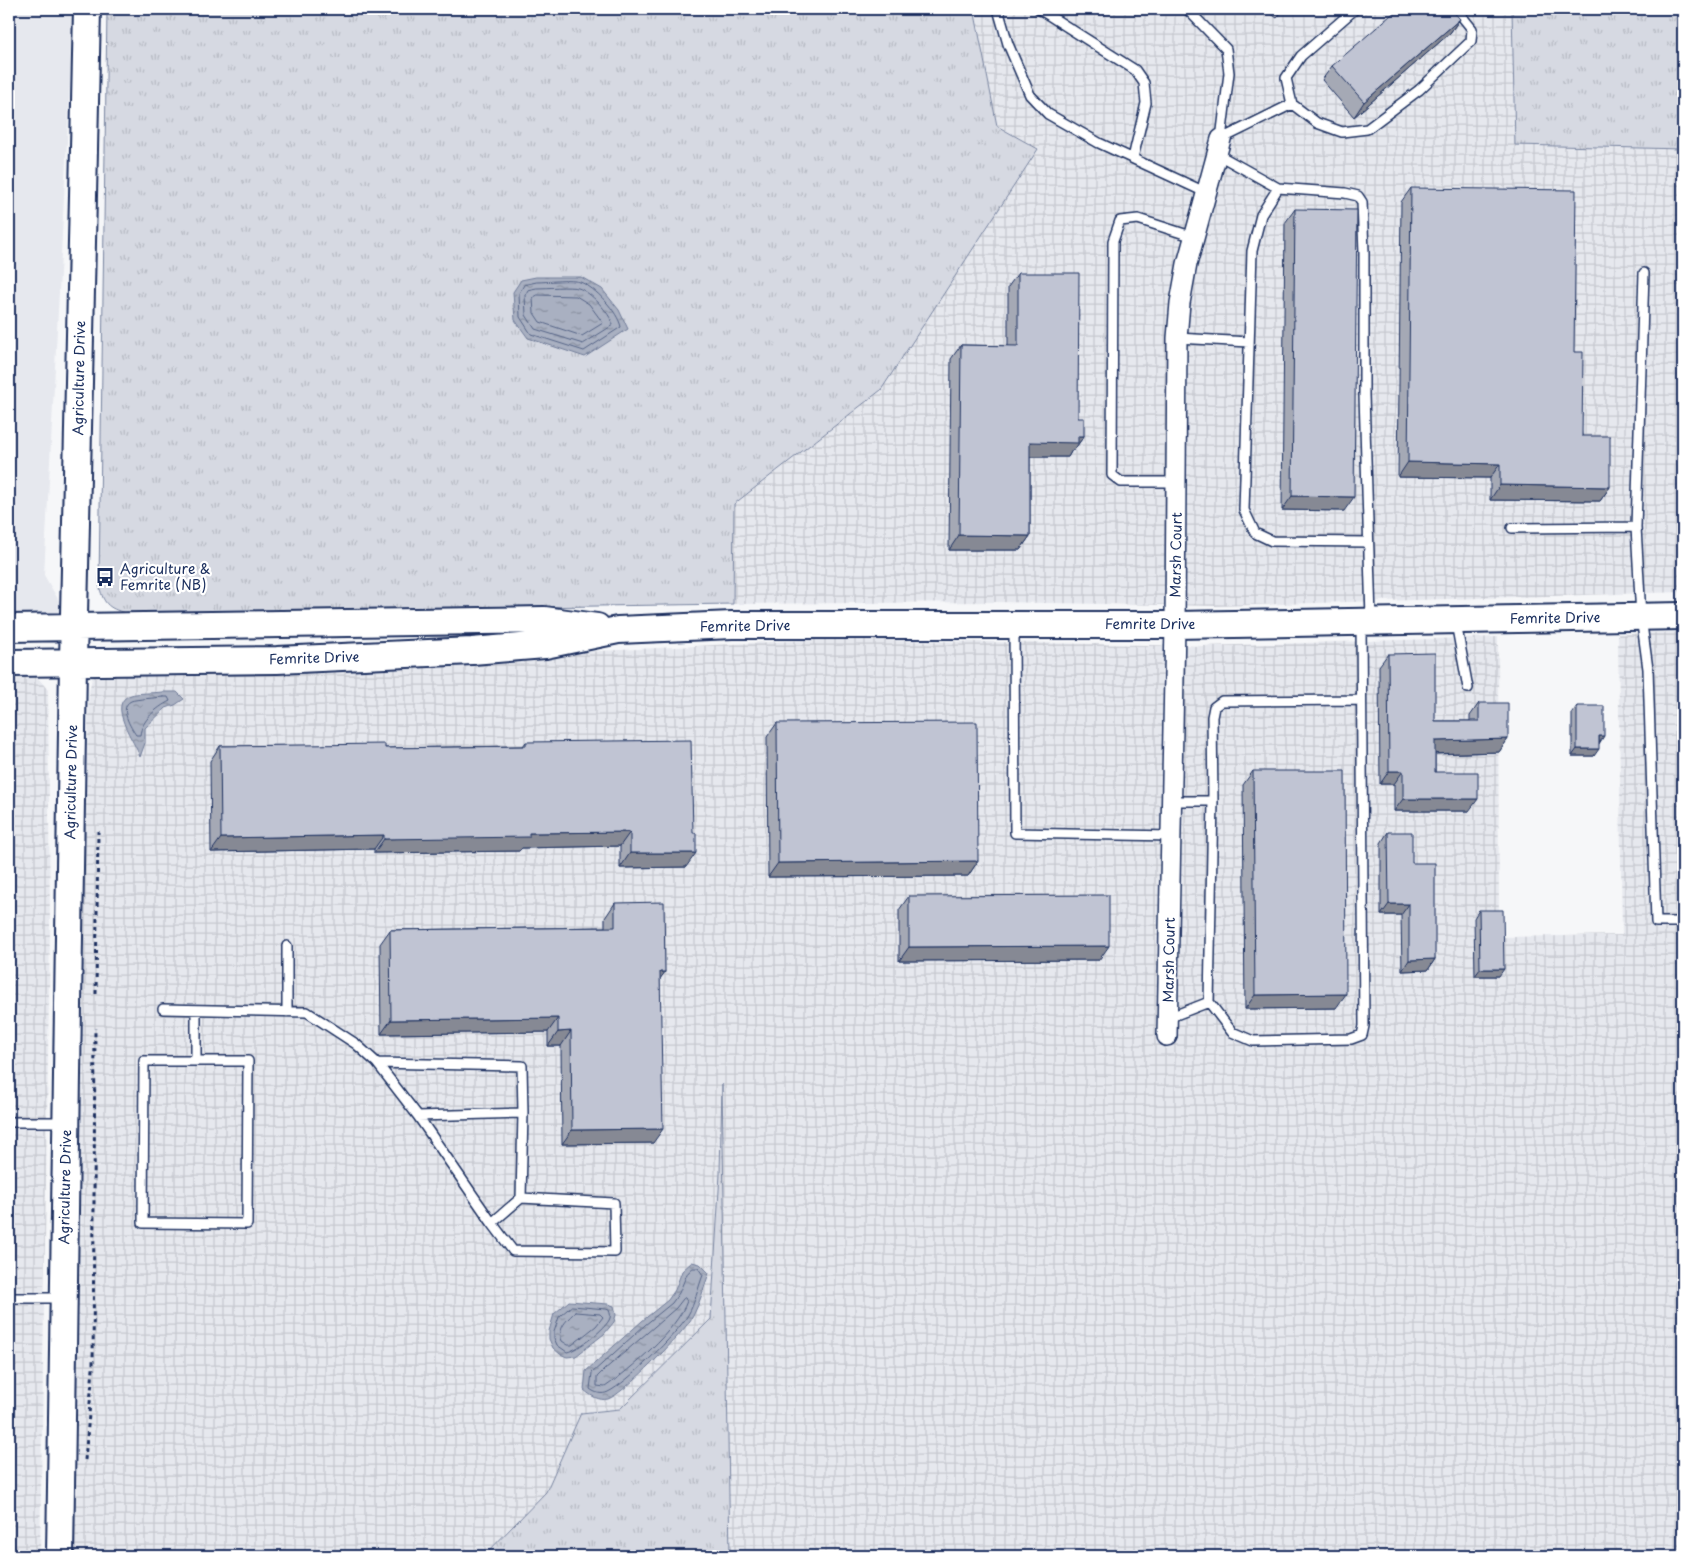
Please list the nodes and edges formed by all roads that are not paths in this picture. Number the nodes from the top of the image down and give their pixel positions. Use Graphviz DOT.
graph roads {
  1 [pos="87,9"];
  2 [pos="998,9"];
  3 [pos="1039,9"];
  4 [pos="1187,9"];
  5 [pos="1355,9"];
  6 [pos="1456,9"];
  7 [pos="1292,104"];
  8 [pos="1219,147"];
  9 [pos="1133,158"];
  10 [pos="1278,188"];
  11 [pos="1207,193"];
  12 [pos="1194,237"];
  13 [pos="1644,273"];
  14 [pos="1177,338"];
  15 [pos="1249,342"];
  16 [pos="1176,482"];
  17 [pos="1636,527"];
  18 [pos="1512,528"];
  19 [pos="1368,542"];
  20 [pos="1683,616"];
  21 [pos="1641,617"];
  22 [pos="1455,620"];
  23 [pos="1366,621"];
  24 [pos="1014,625"];
  25 [pos="1175,625"];
  26 [pos="74,627"];
  27 [pos="9,628"];
  28 [pos="618,630"];
  29 [pos="73,662"];
  30 [pos="9,663"];
  31 [pos="1468,688"];
  32 [pos="1361,700"];
  33 [pos="1172,801"];
  34 [pos="1213,801"];
  35 [pos="1172,836"];
  36 [pos="1683,922"];
  37 [pos="287,946"];
  38 [pos="1209,1002"];
  39 [pos="163,1009"];
  40 [pos="196,1010"];
  41 [pos="287,1012"];
  42 [pos="1168,1027"];
  43 [pos="196,1061"];
  44 [pos="377,1063"];
  45 [pos="523,1113"];
  46 [pos="418,1116"];
  47 [pos="9,1122"];
  48 [pos="66,1122"];
  49 [pos="521,1198"];
  50 [pos="492,1223"];
  51 [pos="9,1298"];
  52 [pos="63,1298"];
  53 [pos="60,1556"];
  1 -- 26 [label="street, Agriculture Drive"];
  2 -- 9 [label="lane"];
  3 -- 9 [label="lane"];
  4 -- 8 [label="lane"];
  5 -- 7 [label="lane"];
  6 -- 7 [label="lane"];
  7 -- 8 [label="lane"];
  8 -- 10 [label="lane"];
  8 -- 11 [label="street, Marsh Court"];
  9 -- 11 [label="lane"];
  10 -- 15 [label="lane"];
  10 -- 19 [label="lane"];
  11 -- 12 [label="street, Marsh Court"];
  12 -- 14 [label="street, Marsh Court"];
  12 -- 16 [label="lane"];
  13 -- 17 [label="lane"];
  14 -- 15 [label="lane"];
  14 -- 16 [label="street, Marsh Court"];
  15 -- 19 [label="lane"];
  16 -- 25 [label="street, Marsh Court"];
  17 -- 18 [label="lane"];
  17 -- 21 [label="lane"];
  19 -- 23 [label="lane"];
  20 -- 21 [label="street, Femrite Drive"];
  21 -- 22 [label="street, Femrite Drive"];
  21 -- 36 [label="lane"];
  22 -- 23 [label="street, Femrite Drive"];
  22 -- 31 [label="lane"];
  23 -- 25 [label="street, Femrite Drive"];
  23 -- 32 [label="lane"];
  24 -- 25 [label="street, Femrite Drive"];
  24 -- 28 [label="street, Femrite Drive"];
  24 -- 35 [label="lane"];
  25 -- 33 [label="street, Marsh Court"];
  26 -- 27 [label="street, Femrite Drive"];
  26 -- 28 [label="street, Femrite Drive"];
  26 -- 29 [label="street, Agriculture Drive"];
  28 -- 29 [label="street, Femrite Drive"];
  29 -- 30 [label="street, Femrite Drive"];
  29 -- 48 [label="street, Agriculture Drive"];
  32 -- 34 [label="lane"];
  32 -- 38 [label="lane"];
  33 -- 34 [label="lane"];
  33 -- 35 [label="street, Marsh Court"];
  34 -- 38 [label="lane"];
  35 -- 42 [label="street, Marsh Court"];
  37 -- 41 [label="lane"];
  38 -- 42 [label="lane"];
  39 -- 40 [label="lane"];
  40 -- 41 [label="lane"];
  40 -- 43 [label="lane"];
  41 -- 44 [label="lane"];
  43 -- 43 [label="lane"];
  44 -- 45 [label="lane"];
  44 -- 46 [label="lane"];
  45 -- 46 [label="lane"];
  45 -- 49 [label="lane"];
  46 -- 50 [label="lane"];
  47 -- 48 [label="lane"];
  48 -- 52 [label="street, Agriculture Drive"];
  49 -- 50 [label="lane"];
  49 -- 50 [label="lane"];
  51 -- 52 [label="lane"];
  52 -- 53 [label="street, Agriculture Drive"];
}
